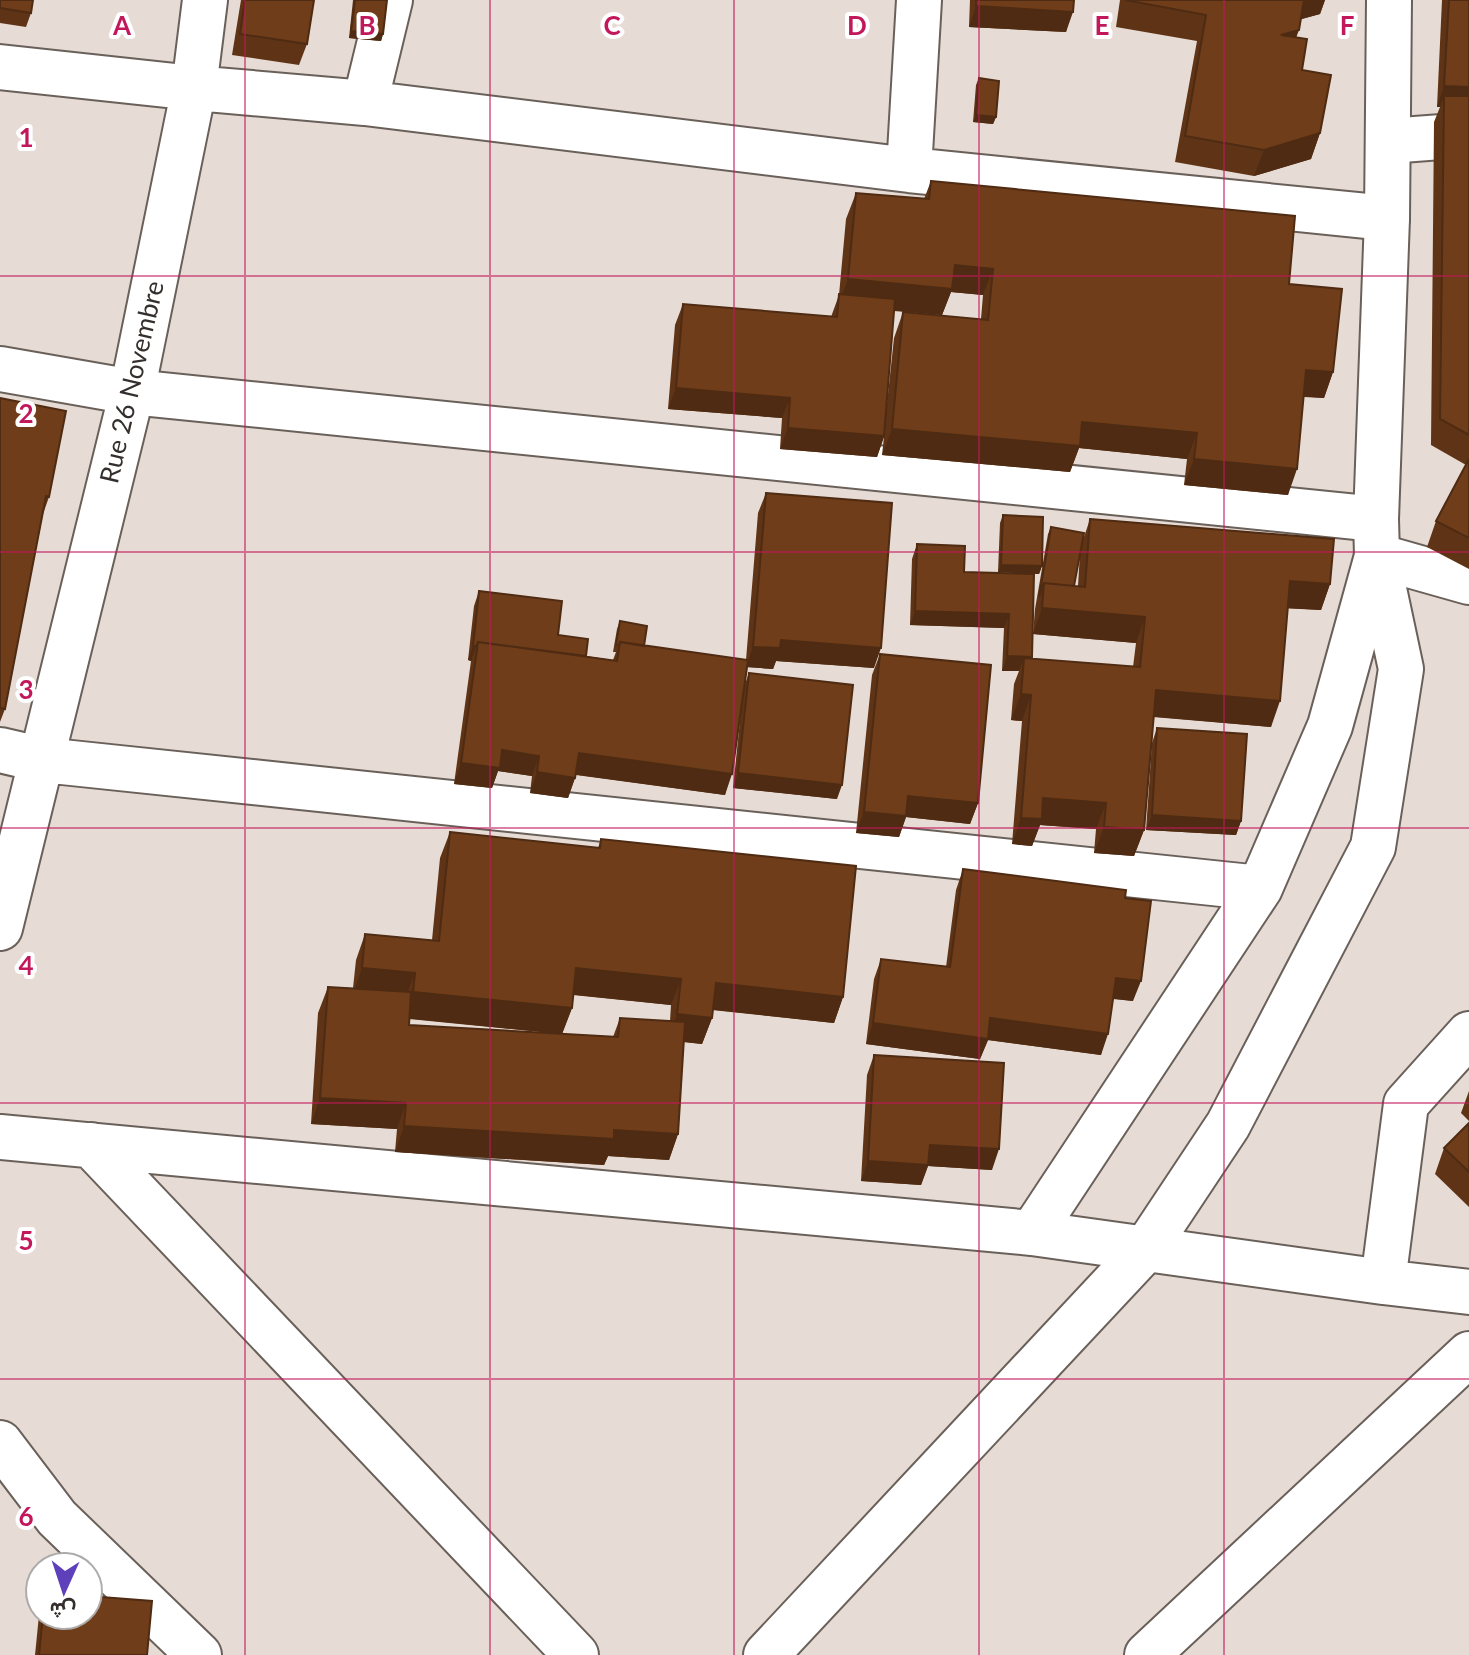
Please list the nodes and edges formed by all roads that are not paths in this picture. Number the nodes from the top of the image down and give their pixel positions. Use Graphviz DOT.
graph roads {
  1 [pos="205,0"];
  2 [pos="390,0"];
  3 [pos="919,0"];
  4 [pos="1389,0"];
  5 [pos="0,67"];
  6 [pos="194,88"];
  7 [pos="365,103"];
  8 [pos="1469,135"];
  9 [pos="1388,141"];
  10 [pos="909,170"];
  11 [pos="1387,218"];
  12 [pos="0,369"];
  13 [pos="132,392"];
  14 [pos="1377,537"];
  15 [pos="1469,582"];
  16 [pos="0,750"];
  17 [pos="43,760"];
  18 [pos="1260,888"];
  19 [pos="0,928"];
  20 [pos="1469,1034"];
  21 [pos="0,1137"];
  22 [pos="91,1145"];
  23 [pos="1032,1233"];
  24 [pos="1145,1250"];
  25 [pos="1383,1282"];
  26 [pos="1469,1292"];
  27 [pos="1469,1354"];
  28 [pos="0,1443"];
  29 [pos="199,1655"];
  30 [pos="576,1655"];
  31 [pos="766,1655"];
  32 [pos="1147,1655"];
  1 -- 6 [label="street, Rue 26 Novembre"];
  2 -- 7 [label="street"];
  3 -- 10 [label="street"];
  4 -- 9 [label="street"];
  5 -- 6 [label="street"];
  6 -- 7 [label="street"];
  6 -- 13 [label="street, Rue 26 Novembre"];
  7 -- 10 [label="street"];
  8 -- 9 [label="street"];
  9 -- 11 [label="street"];
  10 -- 11 [label="street"];
  11 -- 14 [label="street"];
  12 -- 13 [label="street"];
  13 -- 14 [label="street"];
  13 -- 17 [label="street, Rue 26 Novembre"];
  14 -- 15 [label="street"];
  14 -- 18 [label="street"];
  14 -- 24 [label="street"];
  16 -- 17 [label="street"];
  17 -- 18 [label="street"];
  17 -- 19 [label="street, Rue 26 Novembre"];
  18 -- 23 [label="street"];
  20 -- 25 [label="street"];
  21 -- 22 [label="street"];
  22 -- 23 [label="street"];
  22 -- 30 [label="street"];
  23 -- 24 [label="street"];
  24 -- 25 [label="street"];
  24 -- 31 [label="street"];
  25 -- 26 [label="street"];
  27 -- 32 [label="street"];
  28 -- 29 [label="street"];
}
